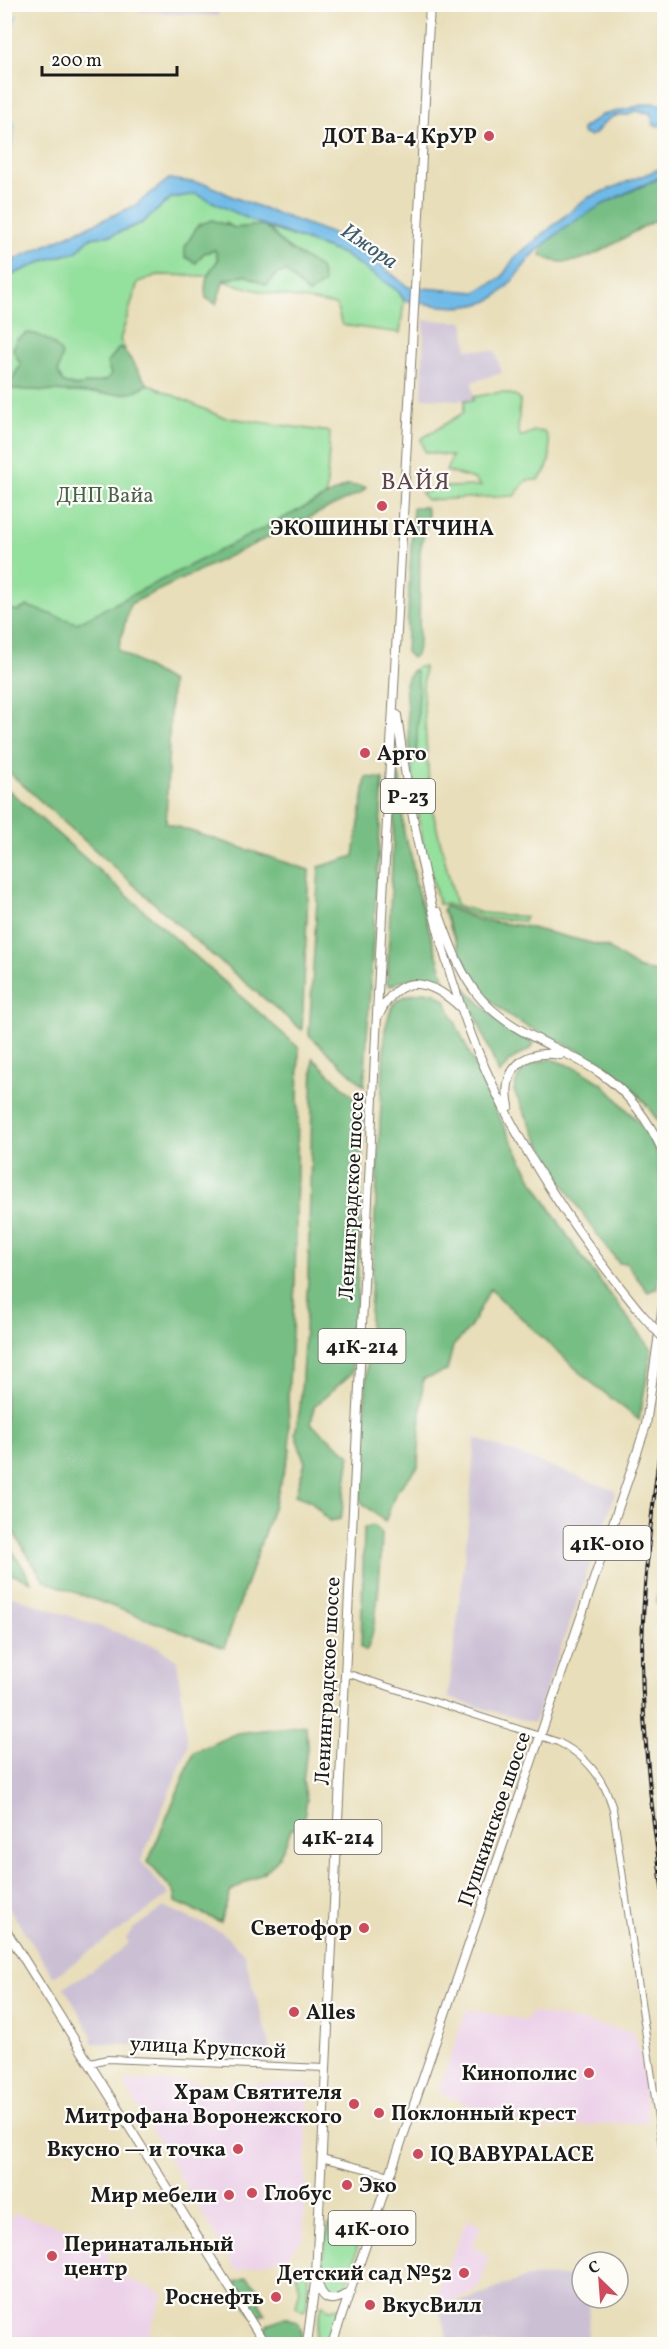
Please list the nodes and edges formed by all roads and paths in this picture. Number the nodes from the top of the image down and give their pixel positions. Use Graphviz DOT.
graph roads {
  1 [pos="430,4"];
  2 [pos="394,699"];
  3 [pos="429,891"];
  4 [pos="462,1009"];
  5 [pos="378,1020"];
  6 [pos="567,1056"];
  7 [pos="512,1119"];
  8 [pos="664,1154"];
  9 [pos="664,1298"];
  10 [pos="664,1339"];
  11 [pos="346,1673"];
  12 [pos="542,1736"];
  13 [pos="4,1927"];
  14 [pos="91,2063"];
  15 [pos="325,2068"];
  16 [pos="321,2158"];
  17 [pos="664,2160"];
  18 [pos="390,2175"];
  19 [pos="316,2275"];
  20 [pos="350,2292"];
  21 [pos="265,2344"];
  22 [pos="305,2344"];
  23 [pos="332,2344"];
  1 -- 2 [label="main road, Р-23"];
  2 -- 3 [label="main road, Р-23"];
  2 -- 5 [label="main road, 41К-214"];
  3 -- 4 [label="main road, Р-23"];
  3 -- 6 [label="main road"];
  4 -- 5 [label="main road, 41К-214"];
  4 -- 7 [label="main road, Р-23"];
  5 -- 11 [label="main road, Ленинградское шоссе / 41К-214"];
  6 -- 7 [label="main road"];
  6 -- 8 [label="main road"];
  7 -- 10 [label="main road, Р-23, bridge"];
  9 -- 12 [label="main road, Пушкинское шоссе / 41К-010"];
  11 -- 12 [label="street"];
  11 -- 15 [label="main road, Ленинградское шоссе / 41К-214"];
  12 -- 17 [label="street"];
  12 -- 18 [label="main road, Пушкинское шоссе / 41К-010"];
  13 -- 14 [label="main road"];
  14 -- 15 [label="street, улица Крупской"];
  14 -- 21 [label="main road"];
  15 -- 16 [label="main road, Ленинградское шоссе / 41К-214"];
  16 -- 18 [label="street"];
  16 -- 19 [label="main road, Ленинградское шоссе / 41К-214"];
  18 -- 20 [label="main road, Пушкинское шоссе / 41К-010"];
  19 -- 20 [label="main road"];
  19 -- 22 [label="main road, Ленинградское шоссе / 41К-214"];
  20 -- 23 [label="main road, Пушкинское шоссе / 41К-010"];
}
